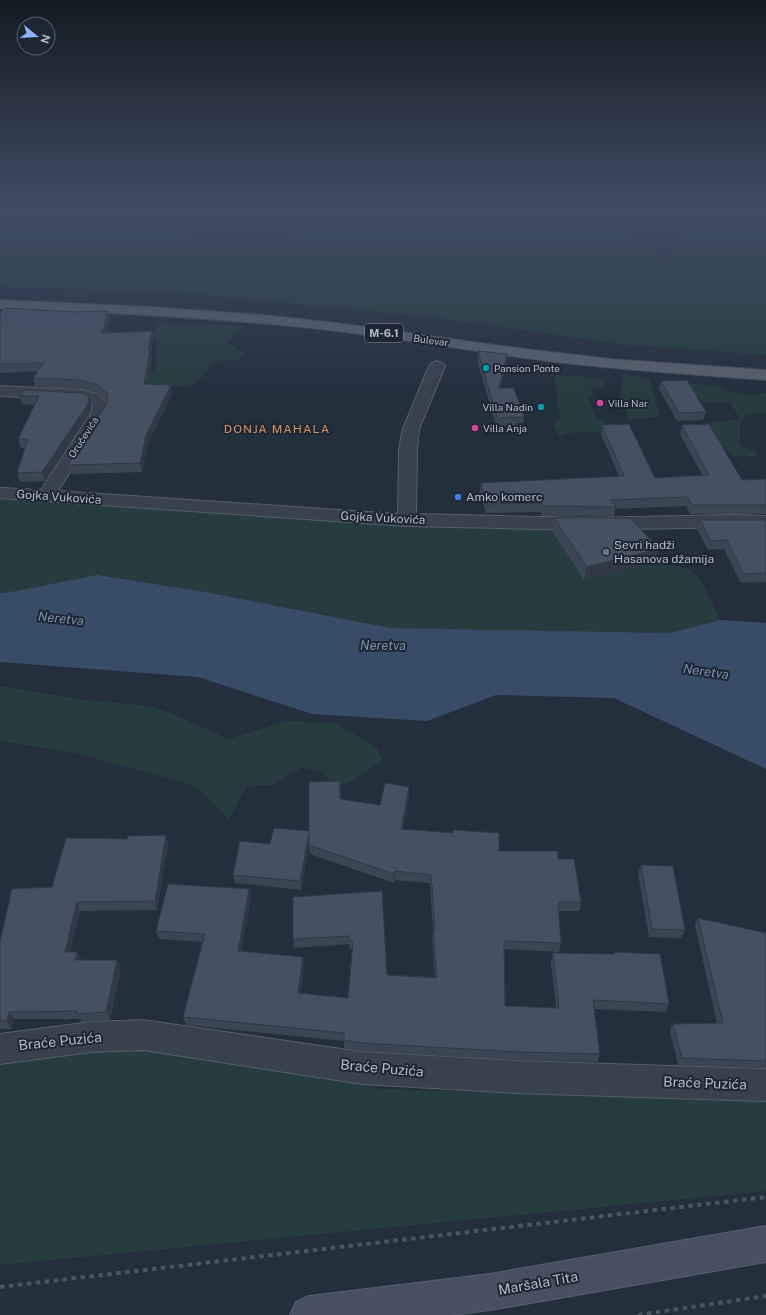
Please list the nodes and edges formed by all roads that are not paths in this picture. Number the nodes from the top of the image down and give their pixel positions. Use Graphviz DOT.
graph roads {
  1 [pos="0,295"];
  2 [pos="0,304"];
  3 [pos="766,364"];
  4 [pos="437,366"];
  5 [pos="766,375"];
  6 [pos="0,391"];
  7 [pos="0,493"];
  8 [pos="46,496"];
  9 [pos="408,520"];
  10 [pos="766,522"];
  11 [pos="0,1048"];
  12 [pos="766,1085"];
  13 [pos="766,1244"];
  14 [pos="309,1315"];
  1 -- 3 [label="main road, M-6.1"];
  2 -- 5 [label="main road, Bulevar / M-6.1"];
  4 -- 9 [label="street"];
  6 -- 8 [label="street, Oručevića"];
  7 -- 8 [label="street, Gojka Vukovića"];
  8 -- 9 [label="street, Gojka Vukovića"];
  9 -- 10 [label="street, Gojka Vukovića"];
  11 -- 12 [label="street, Braće Puzića"];
  13 -- 14 [label="street, Maršala Tita"];
}
